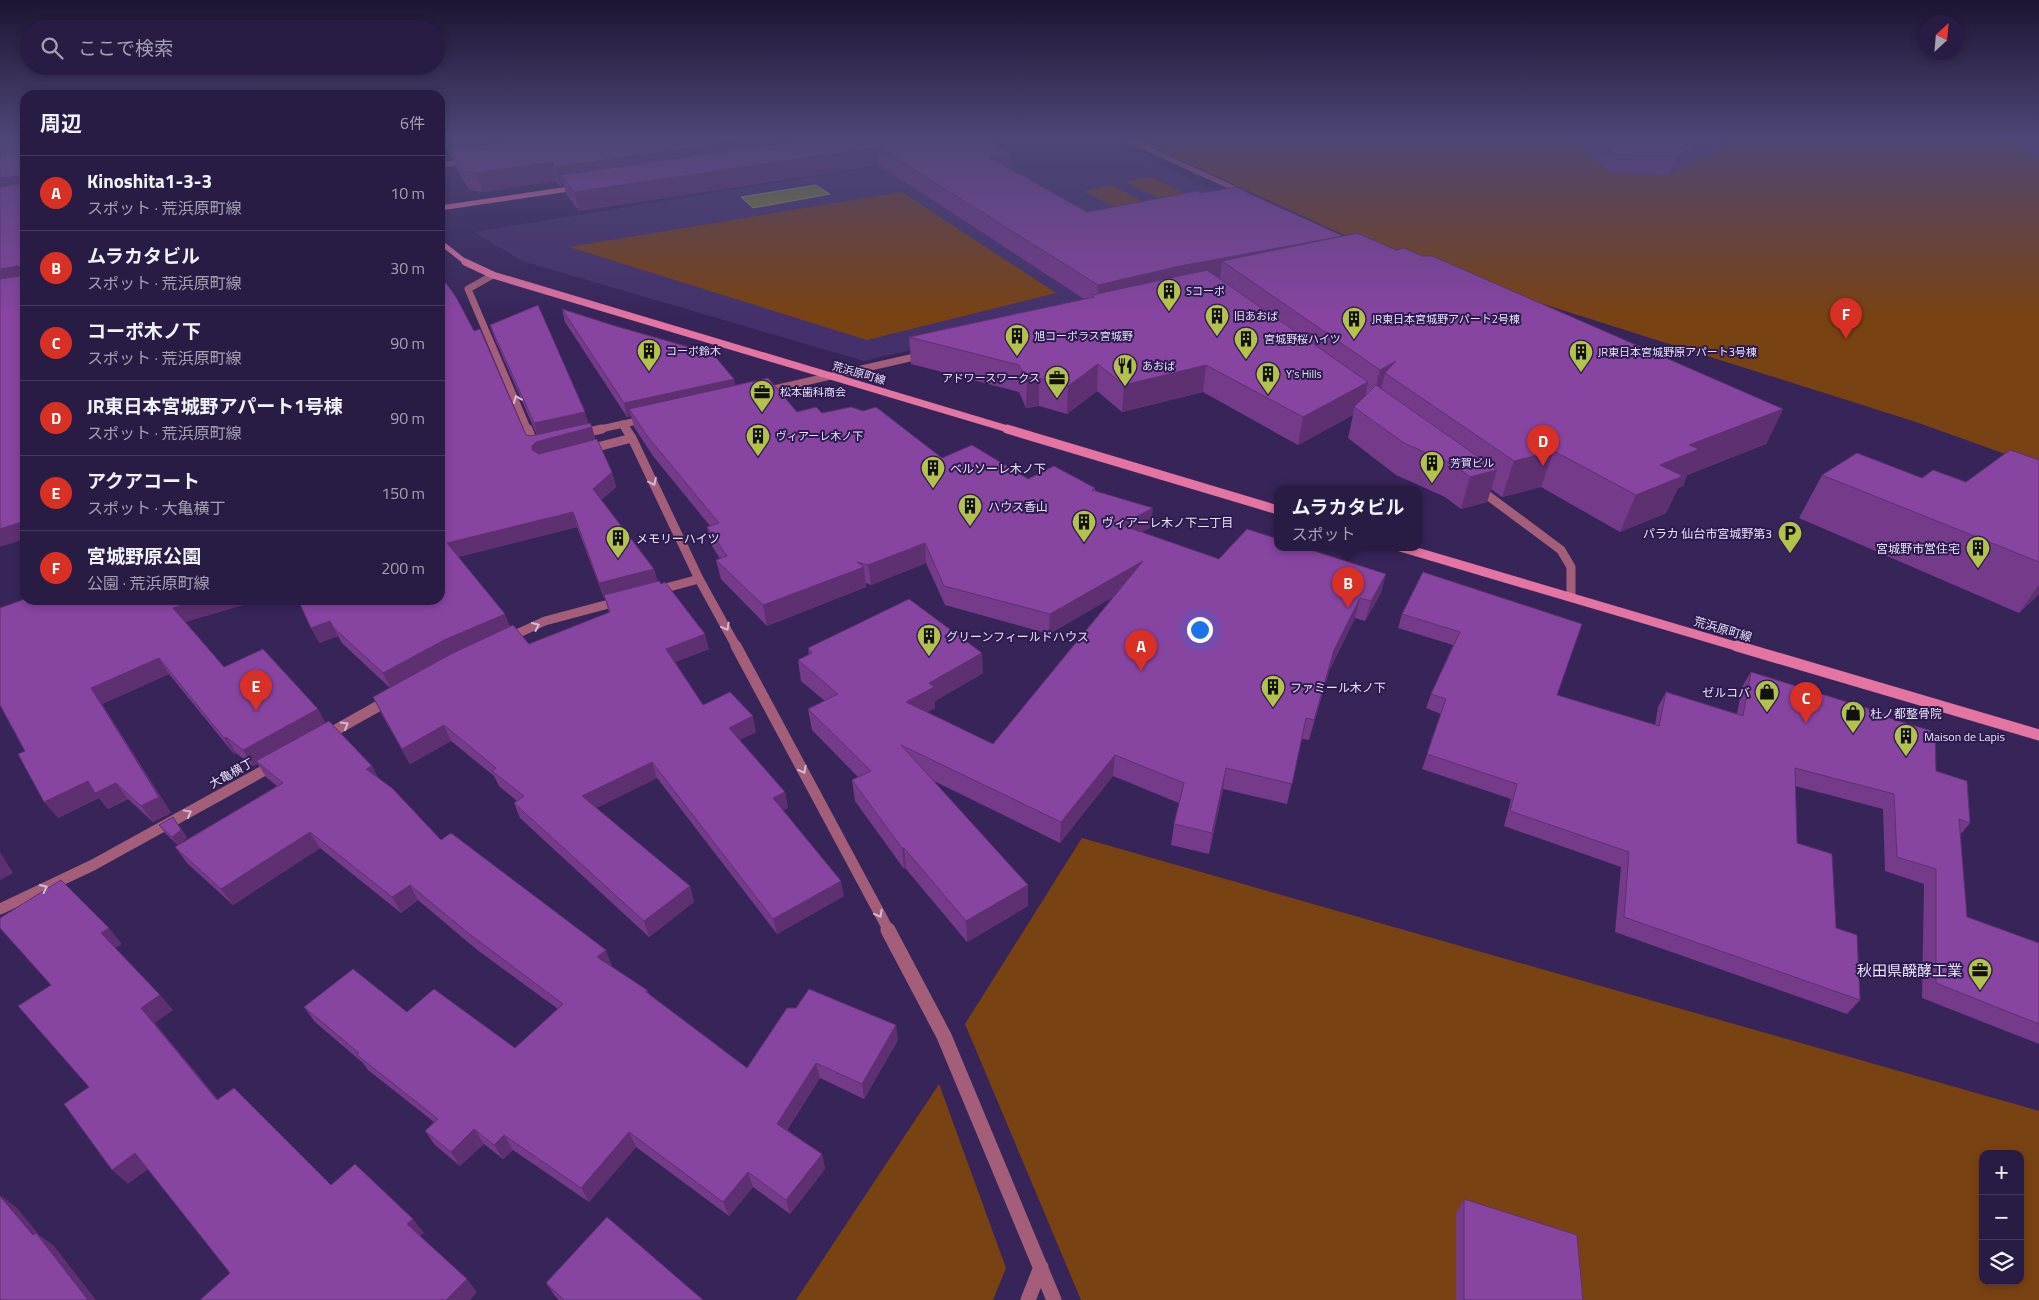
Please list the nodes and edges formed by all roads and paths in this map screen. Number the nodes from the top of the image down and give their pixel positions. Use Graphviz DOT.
graph roads {
  1 [pos="522,196"];
  2 [pos="445,207"];
  3 [pos="445,246"];
  4 [pos="493,275"];
  5 [pos="927,354"];
  6 [pos="828,376"];
  7 [pos="760,392"];
  8 [pos="650,418"];
  9 [pos="622,424"];
  10 [pos="570,436"];
  11 [pos="632,438"];
  12 [pos="543,442"];
  13 [pos="578,452"];
  14 [pos="1474,484"];
  15 [pos="1274,509"];
  16 [pos="1414,551"];
  17 [pos="699,579"];
  18 [pos="649,592"];
  19 [pos="1571,597"];
  20 [pos="630,598"];
  21 [pos="500,642"];
  22 [pos="403,692"];
  23 [pos="2039,734"];
  24 [pos="318,740"];
  25 [pos="284,759"];
  26 [pos="0,909"];
  27 [pos="1041,1267"];
  28 [pos="1028,1300"];
  29 [pos="1054,1300"];
  1 -- 2 [label="main road"];
  3 -- 4 [label="main road, 荒浜原町線"];
  4 -- 6 [label="main road, 荒浜原町線"];
  12 -- 4 [label="street, one-way"];
  5 -- 6 [label="street"];
  6 -- 7 [label="street"];
  6 -- 15 [label="main road, 荒浜原町線"];
  8 -- 9 [label="street"];
  9 -- 10 [label="street"];
  9 -- 11 [label="street"];
  11 -- 13 [label="street"];
  11 -- 17 [label="street, one-way"];
  14 -- 19 [label="street"];
  16 -- 19 [label="main road, 荒浜原町線"];
  17 -- 18 [label="street"];
  17 -- 27 [label="street, one-way"];
  19 -- 23 [label="main road, 荒浜原町線"];
  21 -- 20 [label="street, one-way"];
  24 -- 22 [label="street, one-way"];
  26 -- 25 [label="street, 大亀横丁, one-way"];
  27 -- 28 [label="street"];
  27 -- 29 [label="street"];
}
